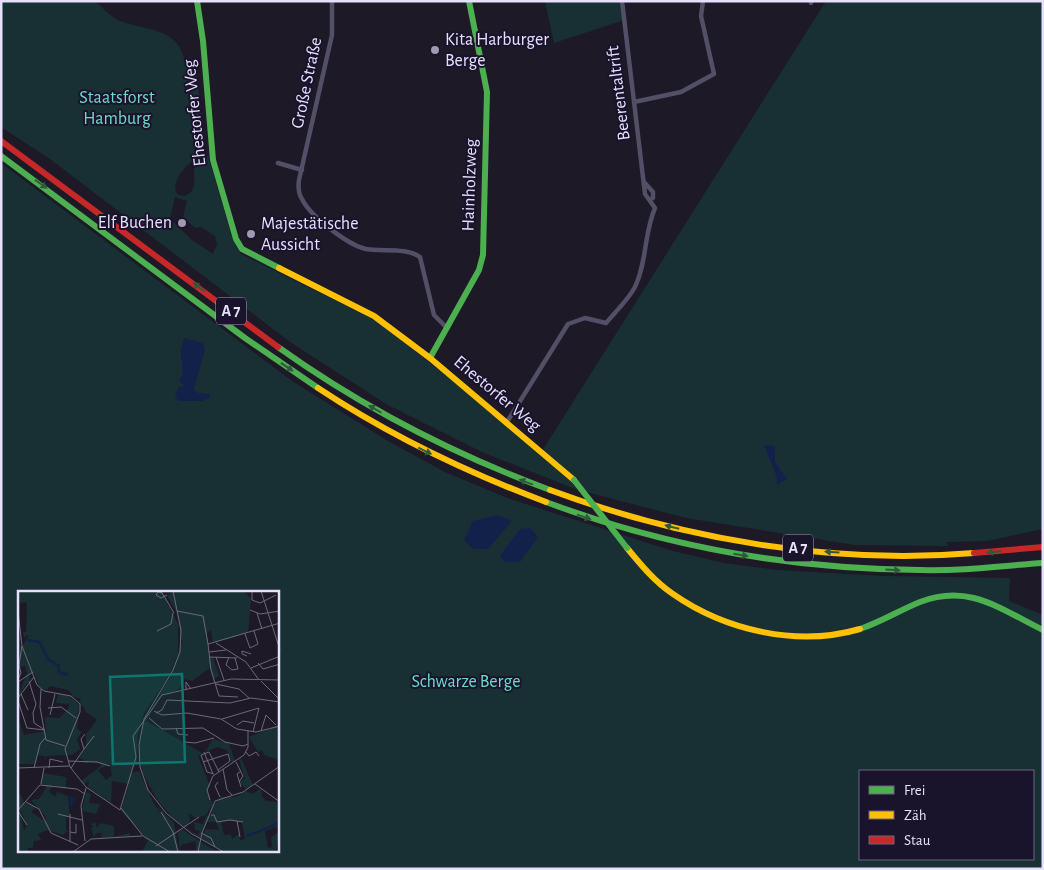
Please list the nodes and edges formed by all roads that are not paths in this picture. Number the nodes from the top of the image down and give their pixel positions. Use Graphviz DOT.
graph roads {
  1 [pos="197,1"];
  2 [pos="332,1"];
  3 [pos="470,1"];
  4 [pos="622,1"];
  5 [pos="703,1"];
  6 [pos="634,102"];
  7 [pos="1,141"];
  8 [pos="1,156"];
  9 [pos="278,163"];
  10 [pos="302,170"];
  11 [pos="644,182"];
  12 [pos="650,200"];
  13 [pos="447,328"];
  14 [pos="430,358"];
  15 [pos="507,422"];
  16 [pos="1043,547"];
  17 [pos="1043,563"];
  18 [pos="1043,630"];
  1 -- 14 [label="main road, Ehestorfer Weg"];
  2 -- 10 [label="street, Große Straße"];
  3 -- 13 [label="main road, Hainholzweg"];
  4 -- 6 [label="street, Beerentaltrift"];
  5 -- 6 [label="street"];
  6 -- 11 [label="street, Beerentaltrift"];
  16 -- 7 [label="main road, A 7, one-way"];
  8 -- 17 [label="main road, A 7, one-way"];
  9 -- 10 [label="street"];
  10 -- 13 [label="street, Große Straße"];
  11 -- 12 [label="street, Beerentaltrift"];
  11 -- 12 [label="street, Beerentaltrift"];
  12 -- 15 [label="street, Beerentaltrift"];
  13 -- 14 [label="main road, Hainholzweg"];
  14 -- 15 [label="main road, Ehestorfer Weg"];
  15 -- 18 [label="main road, Ehestorfer Weg, bridge"];
}
